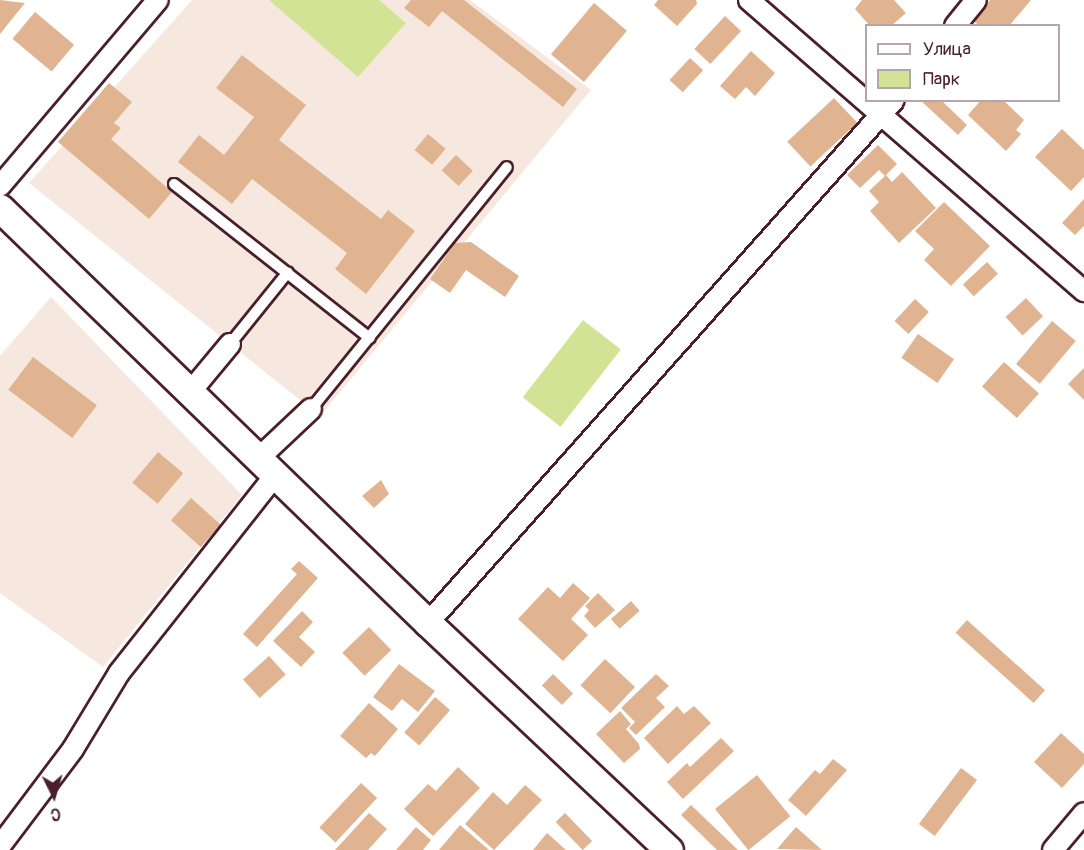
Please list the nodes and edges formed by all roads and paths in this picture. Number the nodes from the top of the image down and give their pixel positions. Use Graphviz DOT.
graph roads {
  1 [pos="159,0"];
  2 [pos="749,0"];
  3 [pos="976,0"];
  4 [pos="957,24"];
  5 [pos="892,102"];
  6 [pos="880,117"];
  7 [pos="507,167"];
  8 [pos="174,184"];
  9 [pos="0,186"];
  10 [pos="0,208"];
  11 [pos="288,272"];
  12 [pos="1084,291"];
  13 [pos="370,338"];
  14 [pos="230,344"];
  15 [pos="191,391"];
  16 [pos="311,409"];
  17 [pos="269,465"];
  18 [pos="428,623"];
  19 [pos="1084,813"];
  20 [pos="0,846"];
  21 [pos="669,850"];
  22 [pos="1053,850"];
  1 -- 9 [label="street"];
  2 -- 6 [label="street"];
  3 -- 4 [label="street"];
  5 -- 6 [label="street"];
  6 -- 12 [label="street"];
  6 -- 18 [label="street"];
  7 -- 13 [label="lane"];
  8 -- 11 [label="lane"];
  10 -- 15 [label="street"];
  11 -- 13 [label="lane"];
  11 -- 14 [label="lane"];
  13 -- 16 [label="lane"];
  14 -- 15 [label="street"];
  15 -- 17 [label="street"];
  16 -- 17 [label="street"];
  17 -- 18 [label="street"];
  17 -- 20 [label="street"];
  18 -- 21 [label="street"];
  19 -- 22 [label="street"];
}
